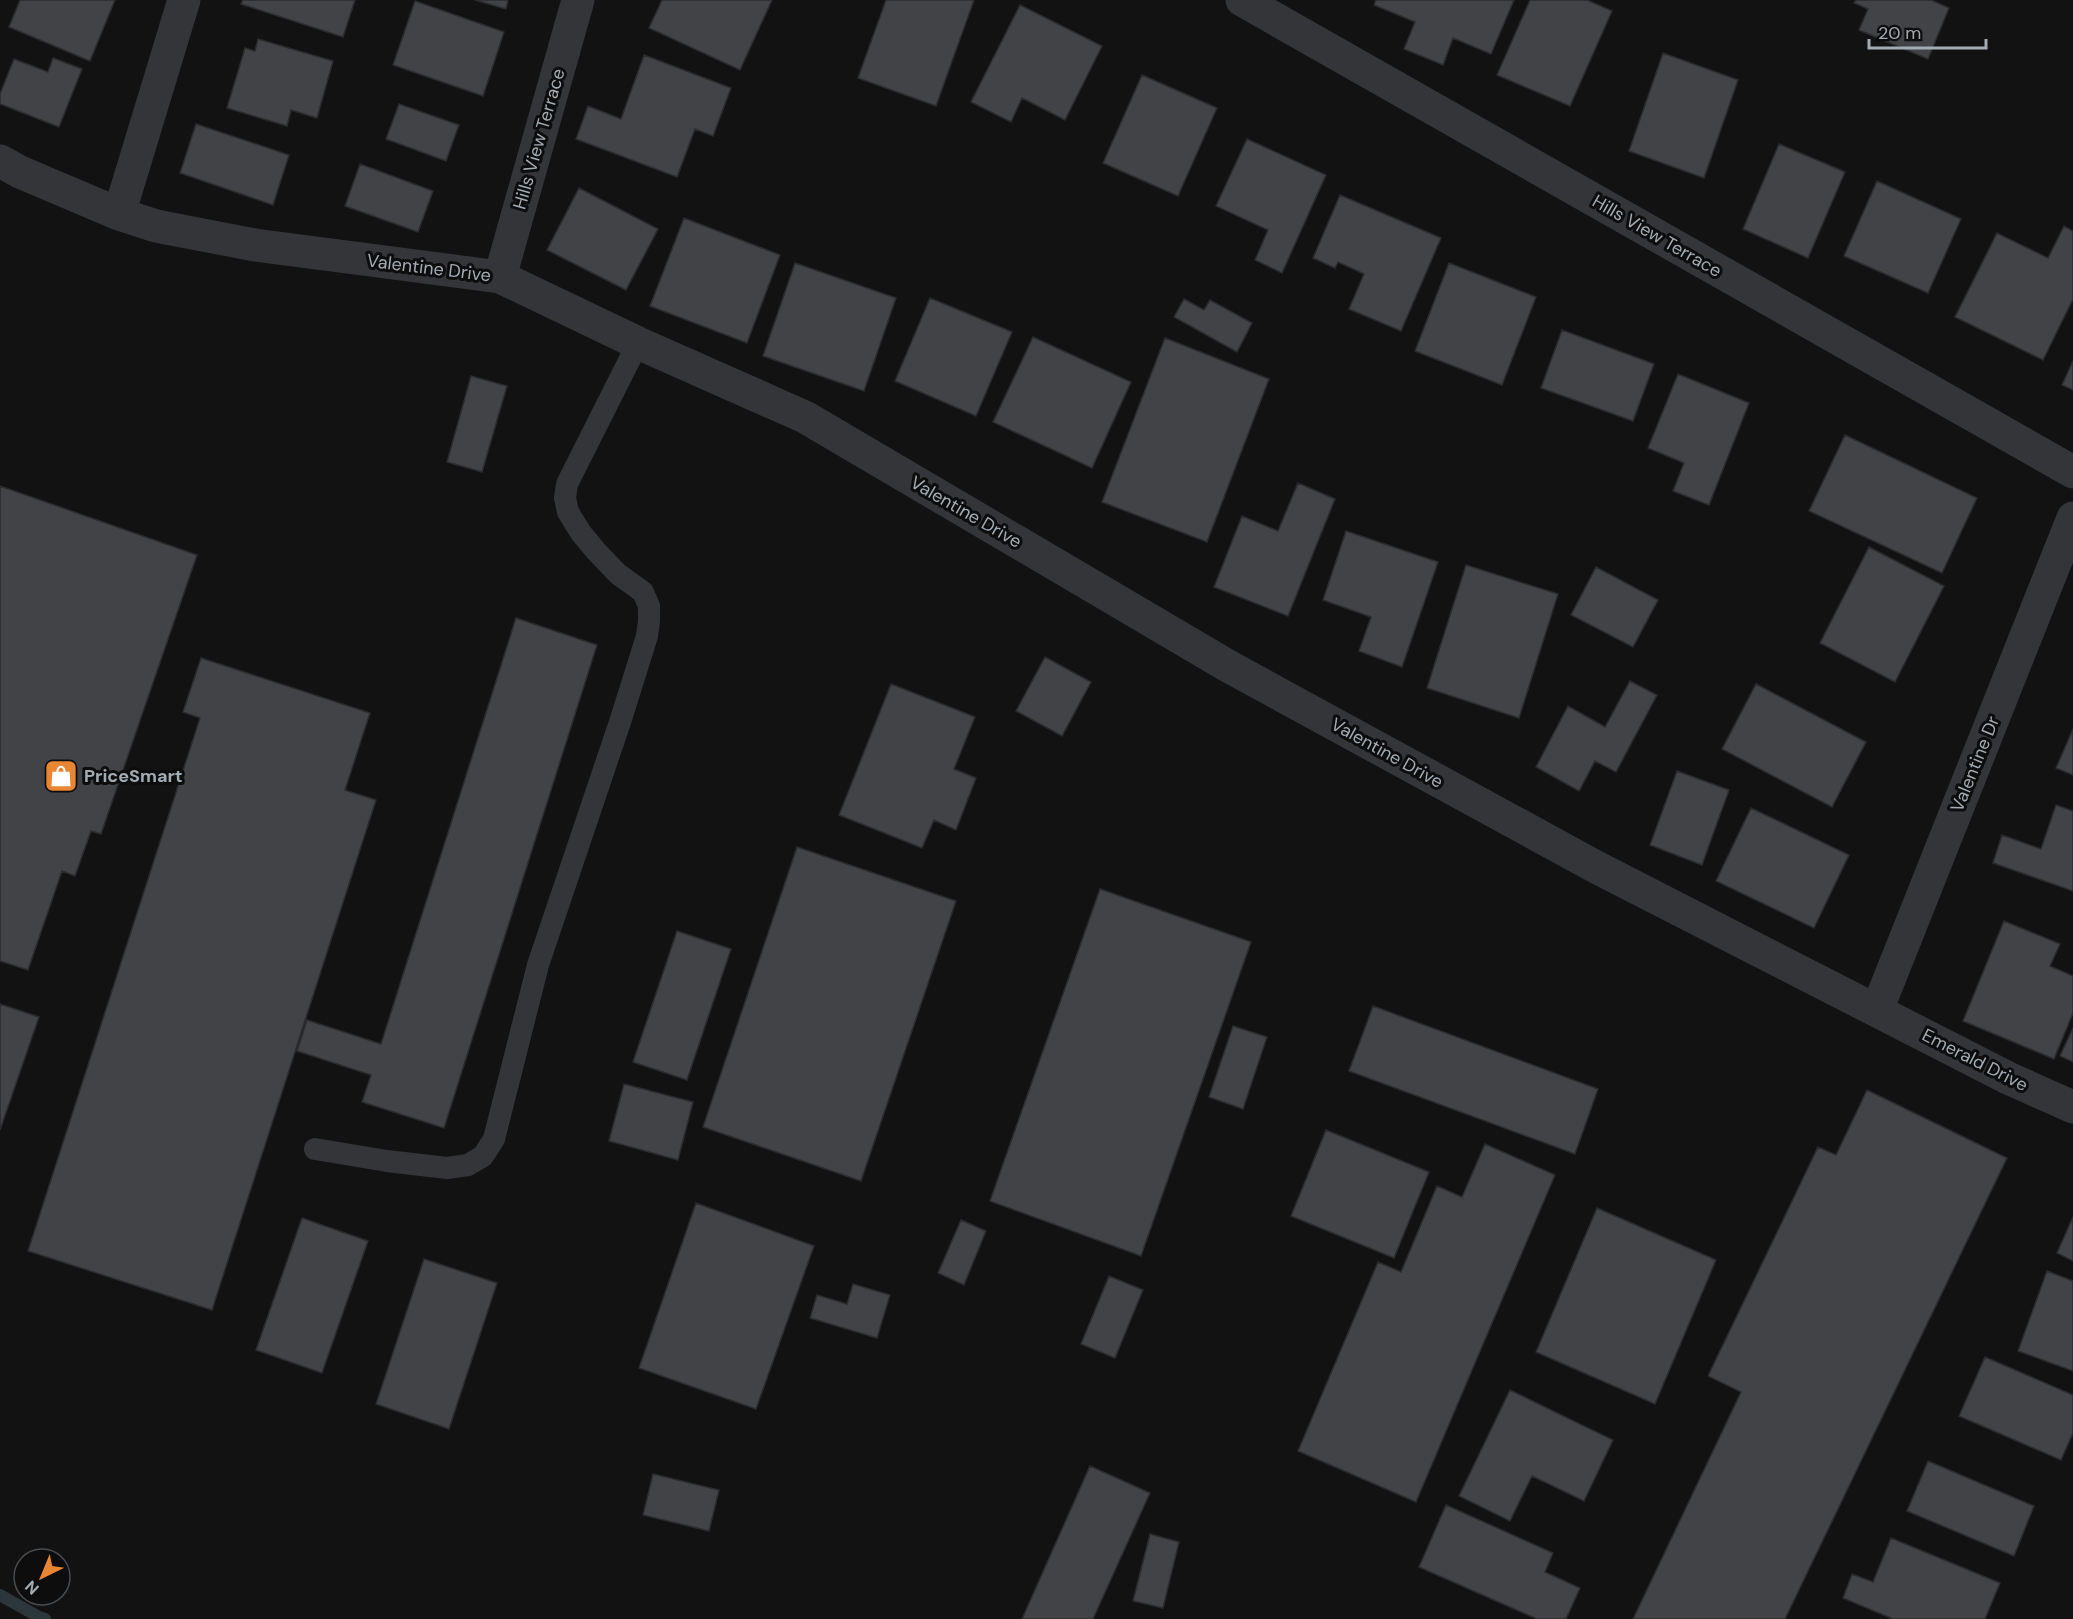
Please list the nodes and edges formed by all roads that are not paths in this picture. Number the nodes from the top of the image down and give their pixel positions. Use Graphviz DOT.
graph roads {
  1 [pos="184,0"];
  2 [pos="578,0"];
  3 [pos="1242,0"];
  4 [pos="0,160"];
  5 [pos="119,214"];
  6 [pos="501,277"];
  7 [pos="638,342"];
  8 [pos="2073,472"];
  9 [pos="2073,518"];
  10 [pos="1877,1010"];
  11 [pos="2073,1107"];
  12 [pos="315,1149"];
  1 -- 5 [label="street"];
  2 -- 6 [label="street, Hills View Terrace"];
  3 -- 8 [label="street, Hills View Terrace"];
  4 -- 5 [label="street, Valentine Drive"];
  5 -- 6 [label="street, Valentine Drive"];
  6 -- 7 [label="street, Valentine Drive"];
  7 -- 10 [label="street, Valentine Drive"];
  7 -- 12 [label="lane"];
  9 -- 10 [label="street, Valentine Dr"];
  10 -- 11 [label="street, Emerald Drive"];
}
